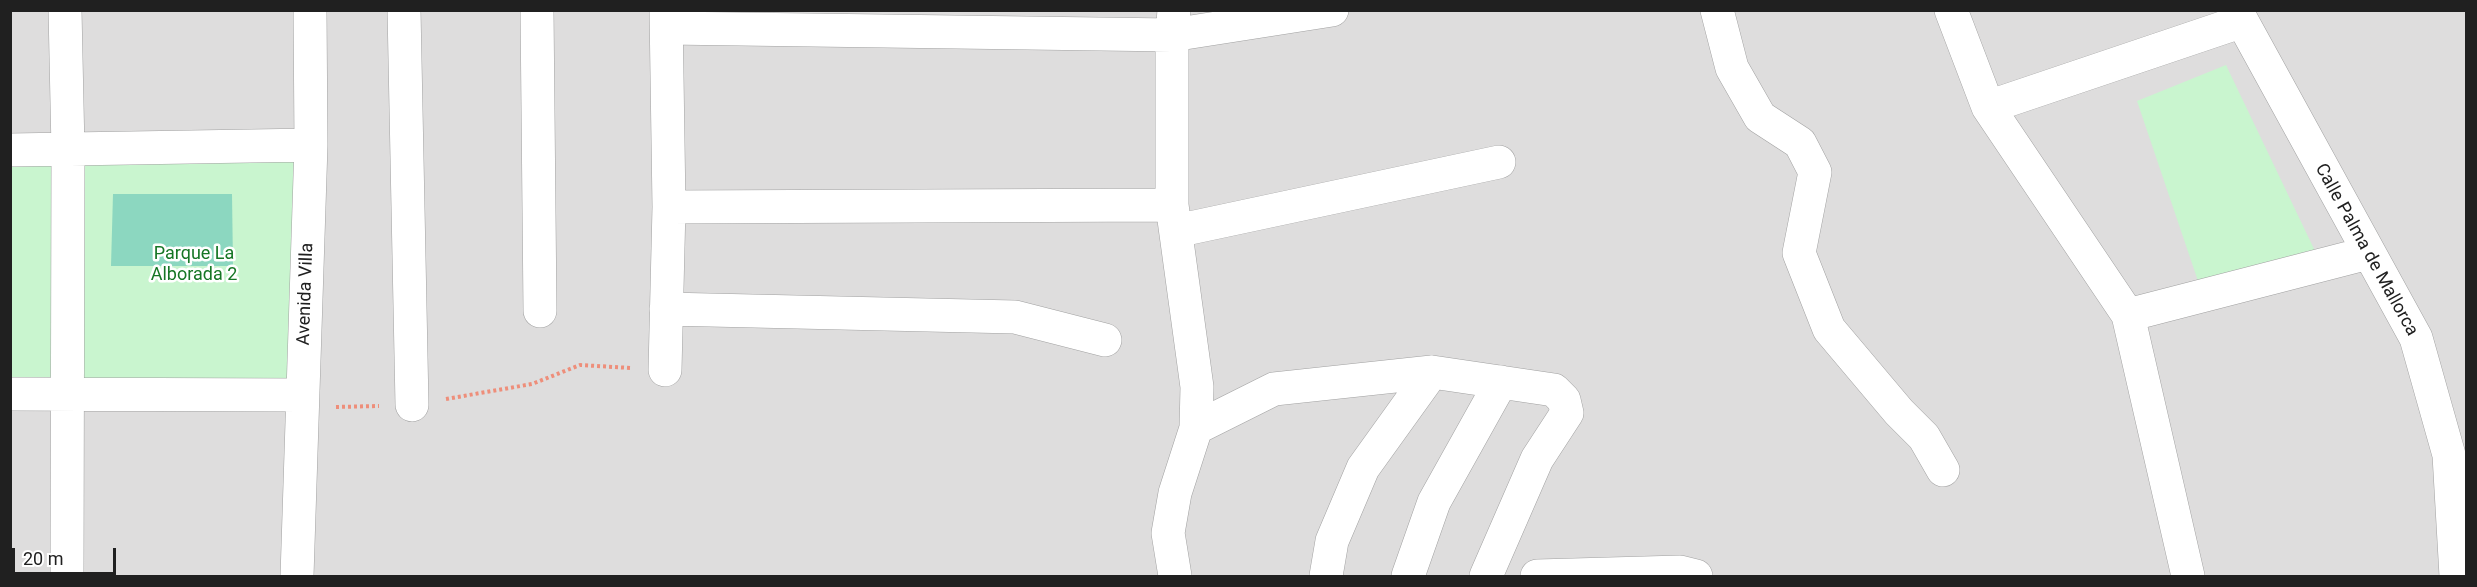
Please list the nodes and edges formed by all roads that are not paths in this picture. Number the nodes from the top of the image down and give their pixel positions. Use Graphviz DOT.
graph roads {
  1 [pos="65,10"];
  2 [pos="310,10"];
  3 [pos="404,10"];
  4 [pos="537,10"];
  5 [pos="1332,10"];
  6 [pos="1717,10"];
  7 [pos="1952,10"];
  8 [pos="2238,16"];
  9 [pos="667,19"];
  10 [pos="1173,23"];
  11 [pos="1988,107"];
  12 [pos="311,145"];
  13 [pos="10,150"];
  14 [pos="68,150"];
  15 [pos="1499,162"];
  16 [pos="669,207"];
  17 [pos="1174,218"];
  18 [pos="2368,253"];
  19 [pos="666,309"];
  20 [pos="540,311"];
  21 [pos="2128,315"];
  22 [pos="1105,340"];
  23 [pos="665,370"];
  24 [pos="1432,372"];
  25 [pos="1501,382"];
  26 [pos="10,394"];
  27 [pos="69,394"];
  28 [pos="302,401"];
  29 [pos="412,405"];
  30 [pos="1196,428"];
  31 [pos="1943,470"];
  32 [pos="67,576"];
  33 [pos="297,576"];
  34 [pos="1175,576"];
  35 [pos="1326,576"];
  36 [pos="1408,576"];
  37 [pos="1486,576"];
  38 [pos="1537,576"];
  39 [pos="1696,576"];
  40 [pos="2188,576"];
  41 [pos="2456,576"];
  1 -- 14 [label="street"];
  2 -- 12 [label="street, Avenida Villa"];
  3 -- 29 [label="street"];
  4 -- 20 [label="street"];
  5 -- 10 [label="street"];
  6 -- 31 [label="street"];
  7 -- 11 [label="street"];
  8 -- 11 [label="street"];
  8 -- 18 [label="street, Calle Palma de Mallorca"];
  9 -- 10 [label="street"];
  9 -- 16 [label="street"];
  10 -- 17 [label="street"];
  11 -- 21 [label="street"];
  12 -- 14 [label="street"];
  12 -- 28 [label="street, Avenida Villa"];
  13 -- 14 [label="street"];
  14 -- 27 [label="street"];
  15 -- 17 [label="street"];
  16 -- 17 [label="street"];
  16 -- 19 [label="street"];
  17 -- 30 [label="street"];
  18 -- 21 [label="street"];
  18 -- 41 [label="street, Calle Palma de Mallorca"];
  19 -- 22 [label="street"];
  19 -- 23 [label="street"];
  21 -- 40 [label="street"];
  24 -- 25 [label="street"];
  24 -- 30 [label="street"];
  24 -- 35 [label="street"];
  25 -- 36 [label="street"];
  25 -- 37 [label="street"];
  26 -- 27 [label="street"];
  27 -- 28 [label="street"];
  27 -- 32 [label="street"];
  28 -- 33 [label="street, Avenida Villa"];
  30 -- 34 [label="street"];
  38 -- 39 [label="street"];
}
